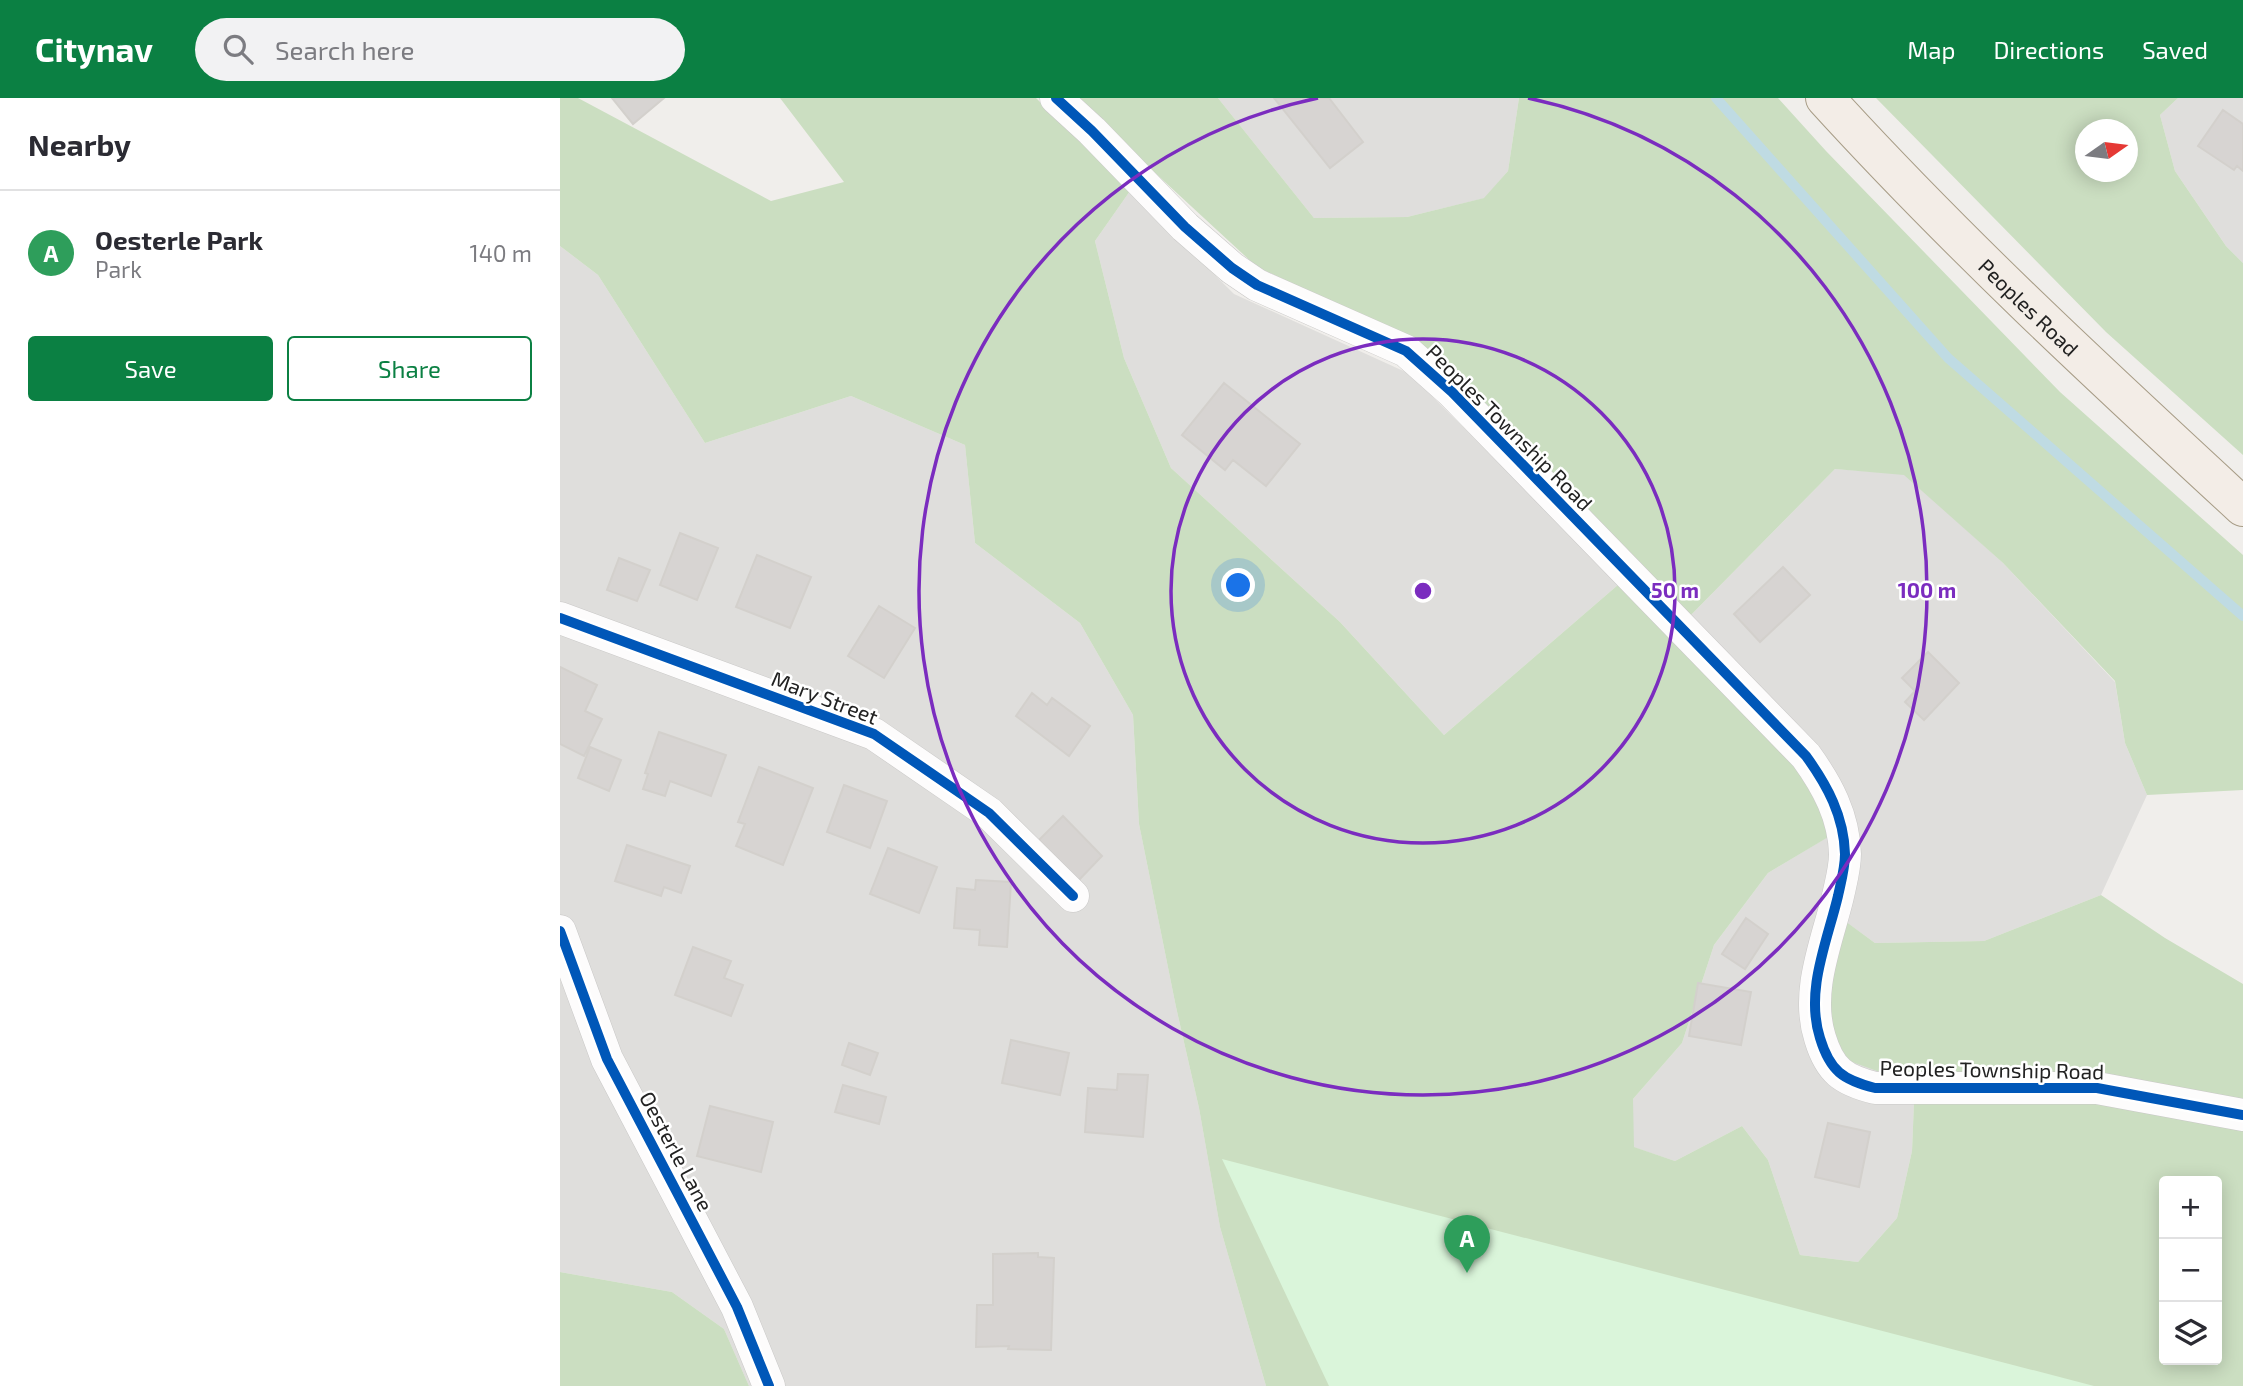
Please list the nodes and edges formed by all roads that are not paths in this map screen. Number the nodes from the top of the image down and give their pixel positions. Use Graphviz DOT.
graph roads {
  1 [pos="1056,98"];
  2 [pos="1825,98"];
  3 [pos="2243,507"];
  4 [pos="560,618"];
  5 [pos="1073,896"];
  6 [pos="560,931"];
  7 [pos="2243,1115"];
  8 [pos="769,1386"];
  1 -- 7 [label="street, Peoples Township Road"];
  2 -- 3 [label="main road, Peoples Road"];
  4 -- 5 [label="street, Mary Street"];
  6 -- 8 [label="street, Oesterle Lane"];
}
